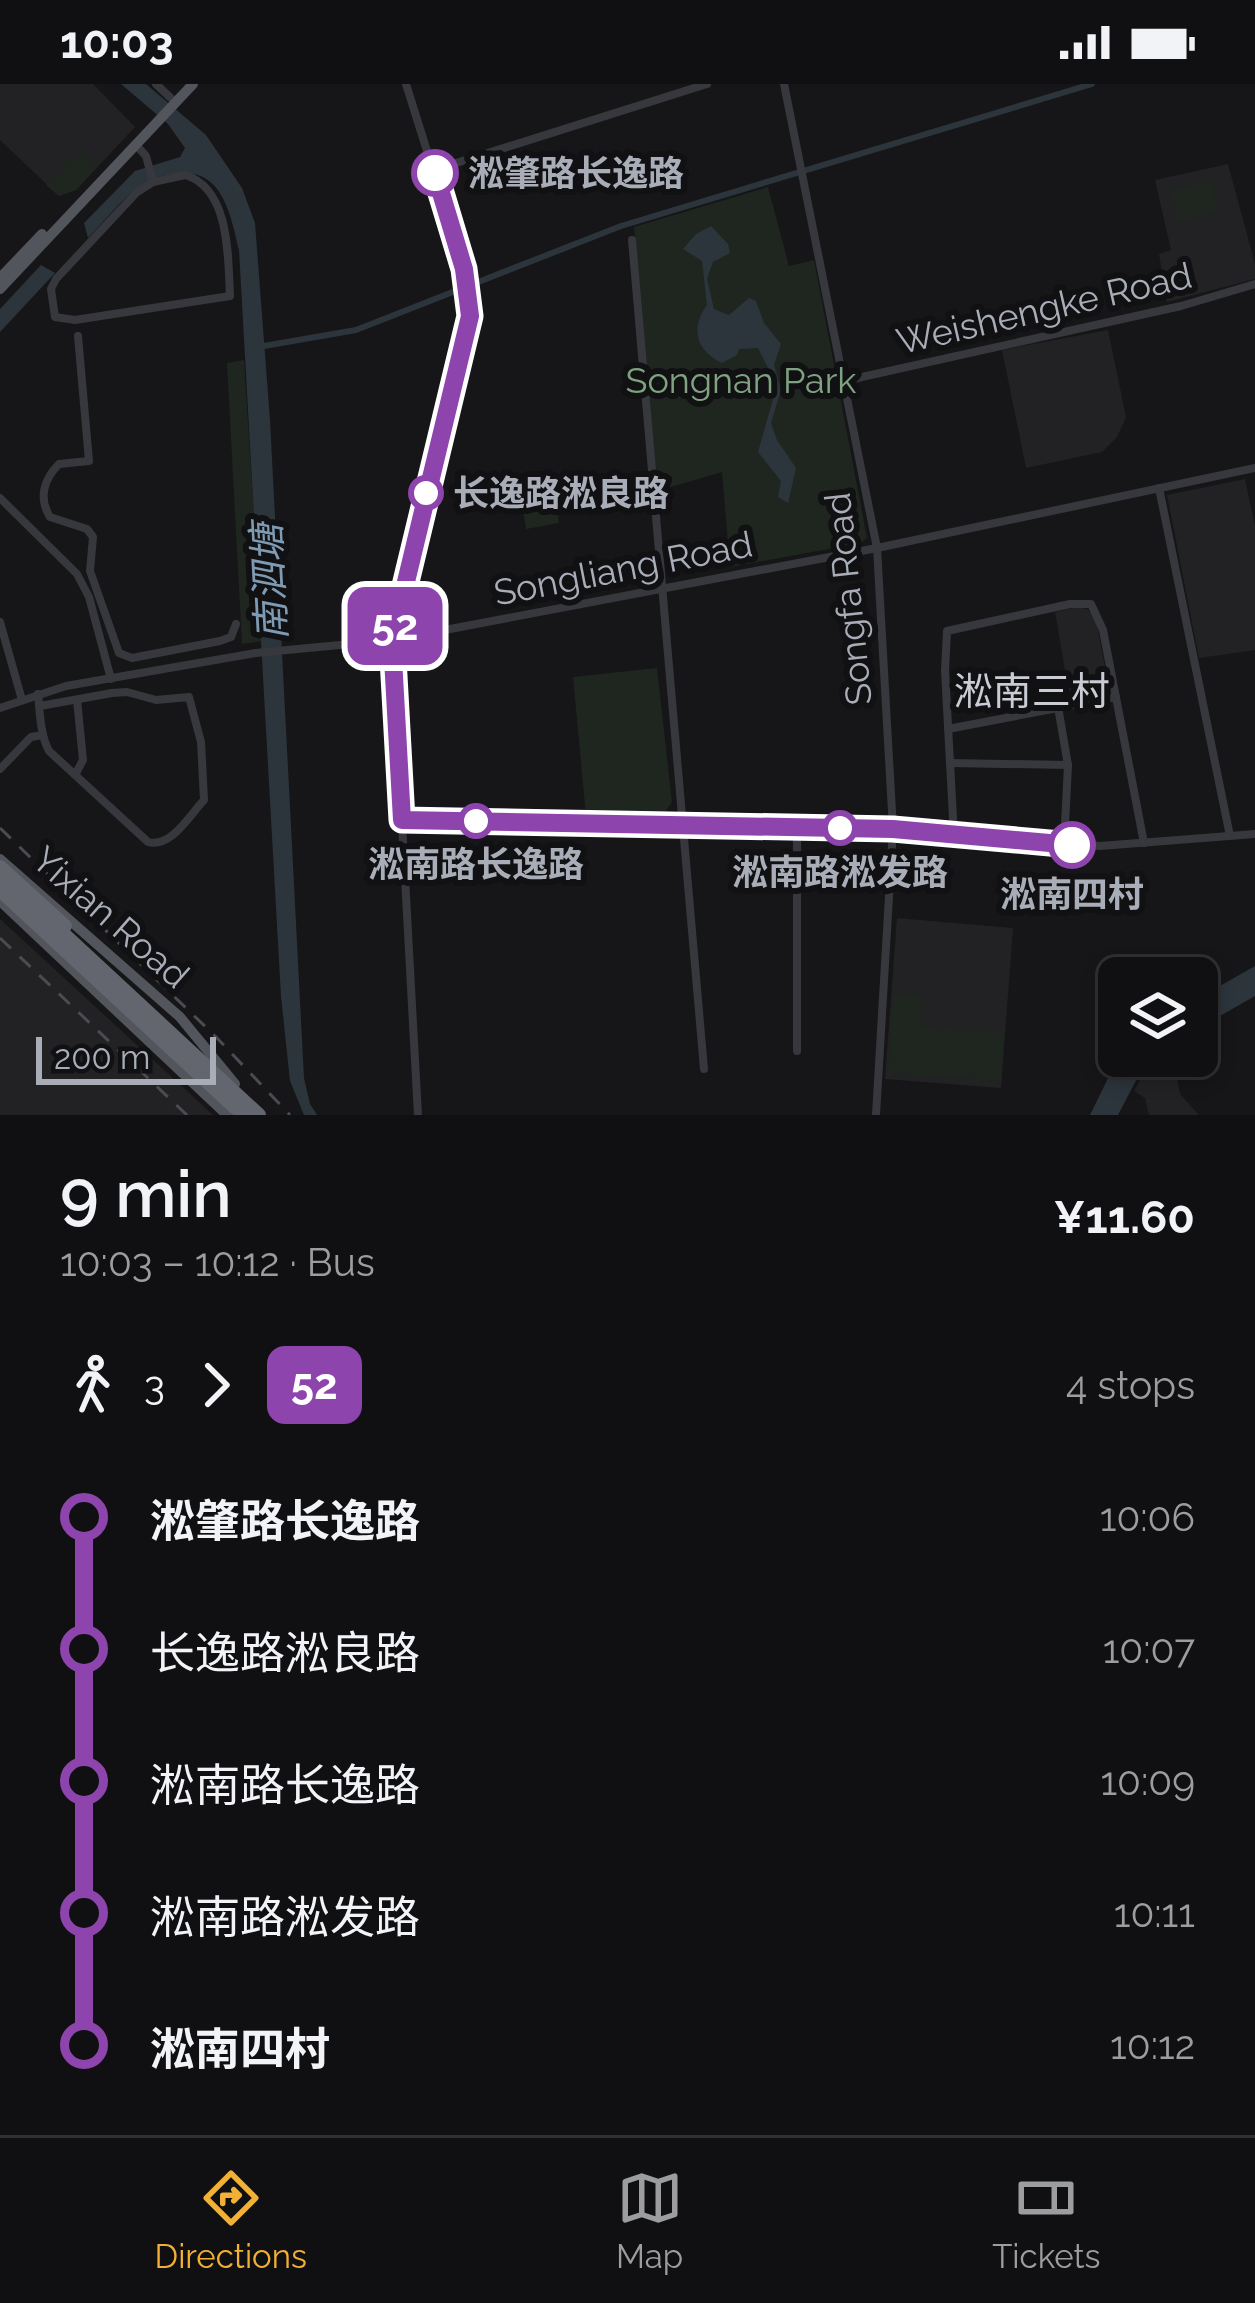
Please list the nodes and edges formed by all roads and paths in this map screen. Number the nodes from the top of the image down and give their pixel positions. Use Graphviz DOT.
graph roads {
  1 [pos="156,84"];
  2 [pos="193,84"];
  3 [pos="406,84"];
  4 [pos="707,84"];
  5 [pos="784,84"];
  6 [pos="172,105"];
  7 [pos="133,145"];
  8 [pos="434,170"];
  9 [pos="150,180"];
  10 [pos="97,183"];
  11 [pos="632,240"];
  12 [pos="0,278"];
  13 [pos="1255,284"];
  14 [pos="0,289"];
  15 [pos="78,336"];
  16 [pos="844,381"];
  17 [pos="1255,468"];
  18 [pos="1160,488"];
  19 [pos="0,499"];
  20 [pos="48,514"];
  21 [pos="33,529"];
  22 [pos="877,548"];
  23 [pos="661,588"];
  24 [pos="0,622"];
  25 [pos="236,624"];
  26 [pos="392,640"];
  27 [pos="111,679"];
  28 [pos="38,694"];
  29 [pos="1116,697"];
  30 [pos="22,700"];
  31 [pos="76,700"];
  32 [pos="40,706"];
  33 [pos="1058,707"];
  34 [pos="0,708"];
  35 [pos="948,729"];
  36 [pos="43,735"];
  37 [pos="950,763"];
  38 [pos="1068,765"];
  39 [pos="0,770"];
  40 [pos="75,775"];
  41 [pos="402,820"];
  42 [pos="684,825"];
  43 [pos="797,827"];
  44 [pos="893,829"];
  45 [pos="1255,834"];
  46 [pos="954,836"];
  47 [pos="1230,836"];
  48 [pos="1144,843"];
  49 [pos="1064,844"];
  50 [pos="0,870"];
  51 [pos="0,890"];
  52 [pos="0,901"];
  53 [pos="797,1051"];
  54 [pos="704,1069"];
  55 [pos="227,1077"];
  56 [pos="227,1115"];
  57 [pos="243,1115"];
  58 [pos="259,1115"];
  59 [pos="268,1115"];
  60 [pos="418,1115"];
  61 [pos="876,1115"];
  1 -- 6 [label="street"];
  2 -- 6 [label="main road"];
  3 -- 8 [label="street"];
  4 -- 8 [label="street"];
  5 -- 16 [label="street, Songfa Road"];
  6 -- 7 [label="main road"];
  7 -- 9 [label="street"];
  7 -- 10 [label="main road"];
  8 -- 26 [label="street"];
  9 -- 9 [label="street"];
  10 -- 12 [label="main road"];
  10 -- 14 [label="main road"];
  11 -- 23 [label="street"];
  13 -- 16 [label="street, Weishengke Road"];
  15 -- 20 [label="street"];
  16 -- 22 [label="street, Songfa Road"];
  17 -- 18 [label="street, Songliang Road"];
  18 -- 22 [label="street, Songliang Road"];
  18 -- 47 [label="street"];
  19 -- 21 [label="street"];
  20 -- 21 [label="street"];
  20 -- 25 [label="street"];
  21 -- 27 [label="street"];
  22 -- 23 [label="street, Songliang Road"];
  22 -- 44 [label="street, Songfa Road"];
  23 -- 26 [label="street, Songliang Road"];
  23 -- 42 [label="street"];
  24 -- 30 [label="street"];
  26 -- 27 [label="street, Songliang Road"];
  26 -- 41 [label="street"];
  27 -- 28 [label="street, Songliang Road"];
  28 -- 30 [label="street, Songliang Road"];
  28 -- 32 [label="street"];
  29 -- 33 [label="street"];
  29 -- 35 [label="street"];
  29 -- 48 [label="street"];
  30 -- 34 [label="street, Songliang Road"];
  31 -- 32 [label="street"];
  31 -- 40 [label="street"];
  31 -- 40 [label="street"];
  32 -- 36 [label="street"];
  33 -- 35 [label="street"];
  33 -- 38 [label="street"];
  35 -- 37 [label="street"];
  36 -- 39 [label="street"];
  36 -- 40 [label="street"];
  37 -- 38 [label="street"];
  37 -- 46 [label="street"];
  38 -- 49 [label="street"];
  41 -- 42 [label="street"];
  41 -- 60 [label="street"];
  42 -- 43 [label="street"];
  42 -- 54 [label="street"];
  43 -- 44 [label="street"];
  43 -- 53 [label="street"];
  44 -- 46 [label="street"];
  44 -- 61 [label="street, Songfa Road"];
  45 -- 47 [label="street"];
  46 -- 49 [label="street"];
  47 -- 48 [label="street"];
  48 -- 49 [label="street"];
  50 -- 55 [label="highway, bridge"];
  50 -- 55 [label="main road, Yixian Road"];
  50 -- 55 [label="main road, Yixian Road"];
  50 -- 58 [label="highway, bridge"];
  51 -- 57 [label="highway"];
  52 -- 56 [label="main road, Yixian Road"];
  55 -- 59 [label="main road, Yixian Road"];
}
